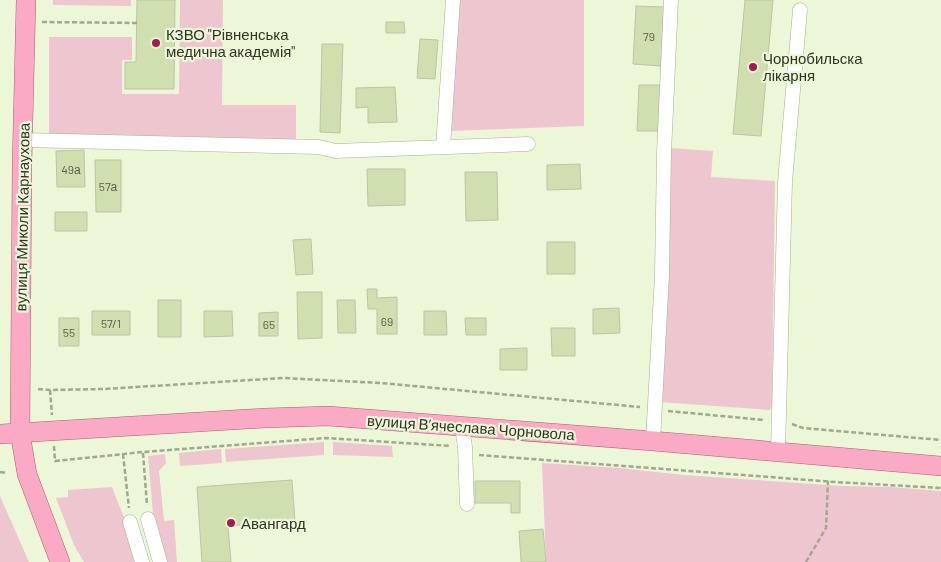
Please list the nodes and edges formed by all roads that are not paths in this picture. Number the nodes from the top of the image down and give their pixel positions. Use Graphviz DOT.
graph roads {
  1 [pos="26,0"];
  2 [pos="453,0"];
  3 [pos="670,0"];
  4 [pos="800,10"];
  5 [pos="23,140"];
  6 [pos="528,144"];
  7 [pos="443,147"];
  8 [pos="462,427"];
  9 [pos="20,433"];
  10 [pos="0,434"];
  11 [pos="653,440"];
  12 [pos="778,451"];
  13 [pos="941,466"];
  14 [pos="467,504"];
  15 [pos="148,519"];
  16 [pos="130,522"];
  17 [pos="60,562"];
  18 [pos="142,562"];
  19 [pos="160,562"];
  1 -- 5 [label="main road, вулиця Миколи Карнаухова"];
  2 -- 7 [label="lane"];
  3 -- 11 [label="lane"];
  4 -- 12 [label="lane"];
  5 -- 7 [label="lane"];
  5 -- 9 [label="main road, вулиця Миколи Карнаухова"];
  6 -- 7 [label="lane"];
  8 -- 9 [label="main road, вулиця Вʼячеслава Чорновола"];
  8 -- 11 [label="main road, вулиця Вʼячеслава Чорновола"];
  8 -- 14 [label="lane"];
  9 -- 10 [label="main road, вулиця Вʼячеслава Чорновола"];
  9 -- 17 [label="main road, вулиця Миколи Карнаухова"];
  11 -- 12 [label="main road, вулиця Вʼячеслава Чорновола"];
  12 -- 13 [label="main road, вулиця Вʼячеслава Чорновола"];
  15 -- 19 [label="lane"];
  16 -- 18 [label="lane"];
}
